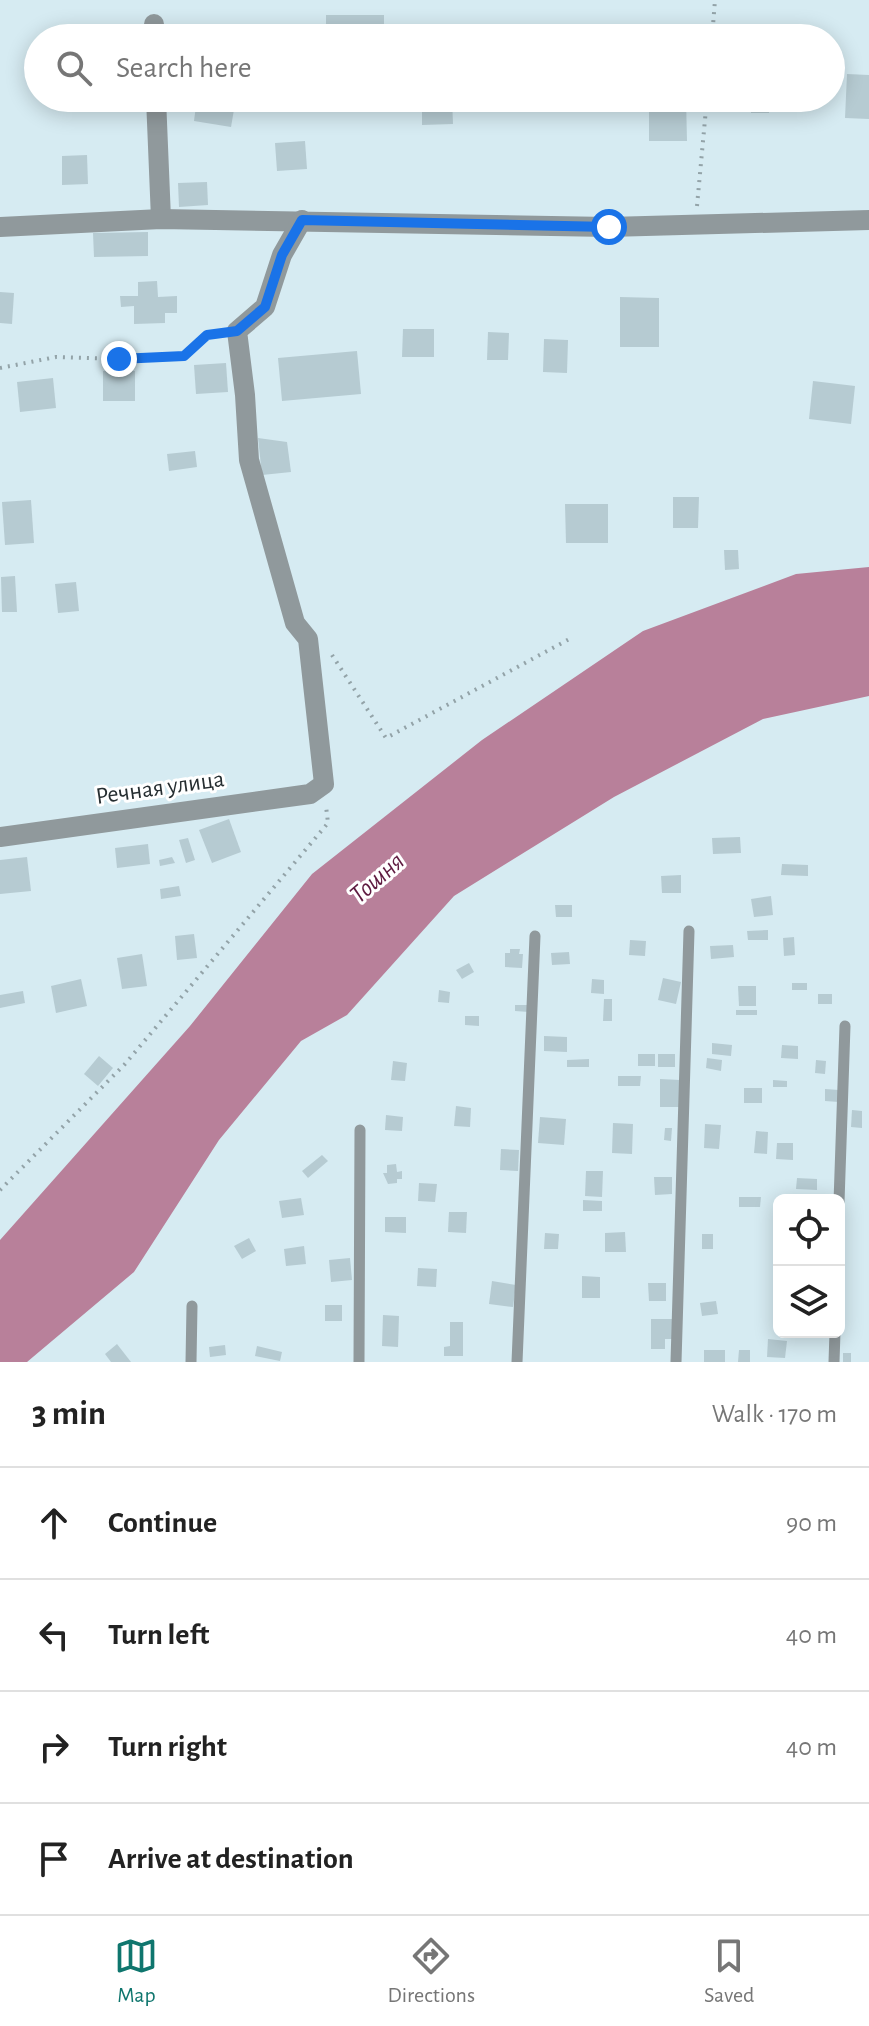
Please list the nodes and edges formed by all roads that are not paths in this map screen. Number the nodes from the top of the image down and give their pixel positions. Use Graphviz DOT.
graph roads {
  1 [pos="157,112"];
  2 [pos="161,219"];
  3 [pos="302,220"];
  4 [pos="869,220"];
  5 [pos="0,227"];
  6 [pos="0,837"];
  7 [pos="689,931"];
  8 [pos="535,936"];
  9 [pos="845,1026"];
  10 [pos="360,1130"];
  11 [pos="839,1194"];
  12 [pos="192,1306"];
  13 [pos="835,1338"];
  14 [pos="191,1362"];
  15 [pos="359,1362"];
  16 [pos="517,1362"];
  17 [pos="676,1362"];
  18 [pos="834,1362"];
  1 -- 2 [label="street"];
  2 -- 3 [label="street"];
  2 -- 5 [label="street"];
  3 -- 4 [label="street"];
  3 -- 6 [label="street, Речная улица"];
  7 -- 17 [label="lane"];
  8 -- 16 [label="lane"];
  9 -- 11 [label="lane"];
  10 -- 15 [label="lane"];
  12 -- 14 [label="lane"];
  13 -- 18 [label="lane"];
}
